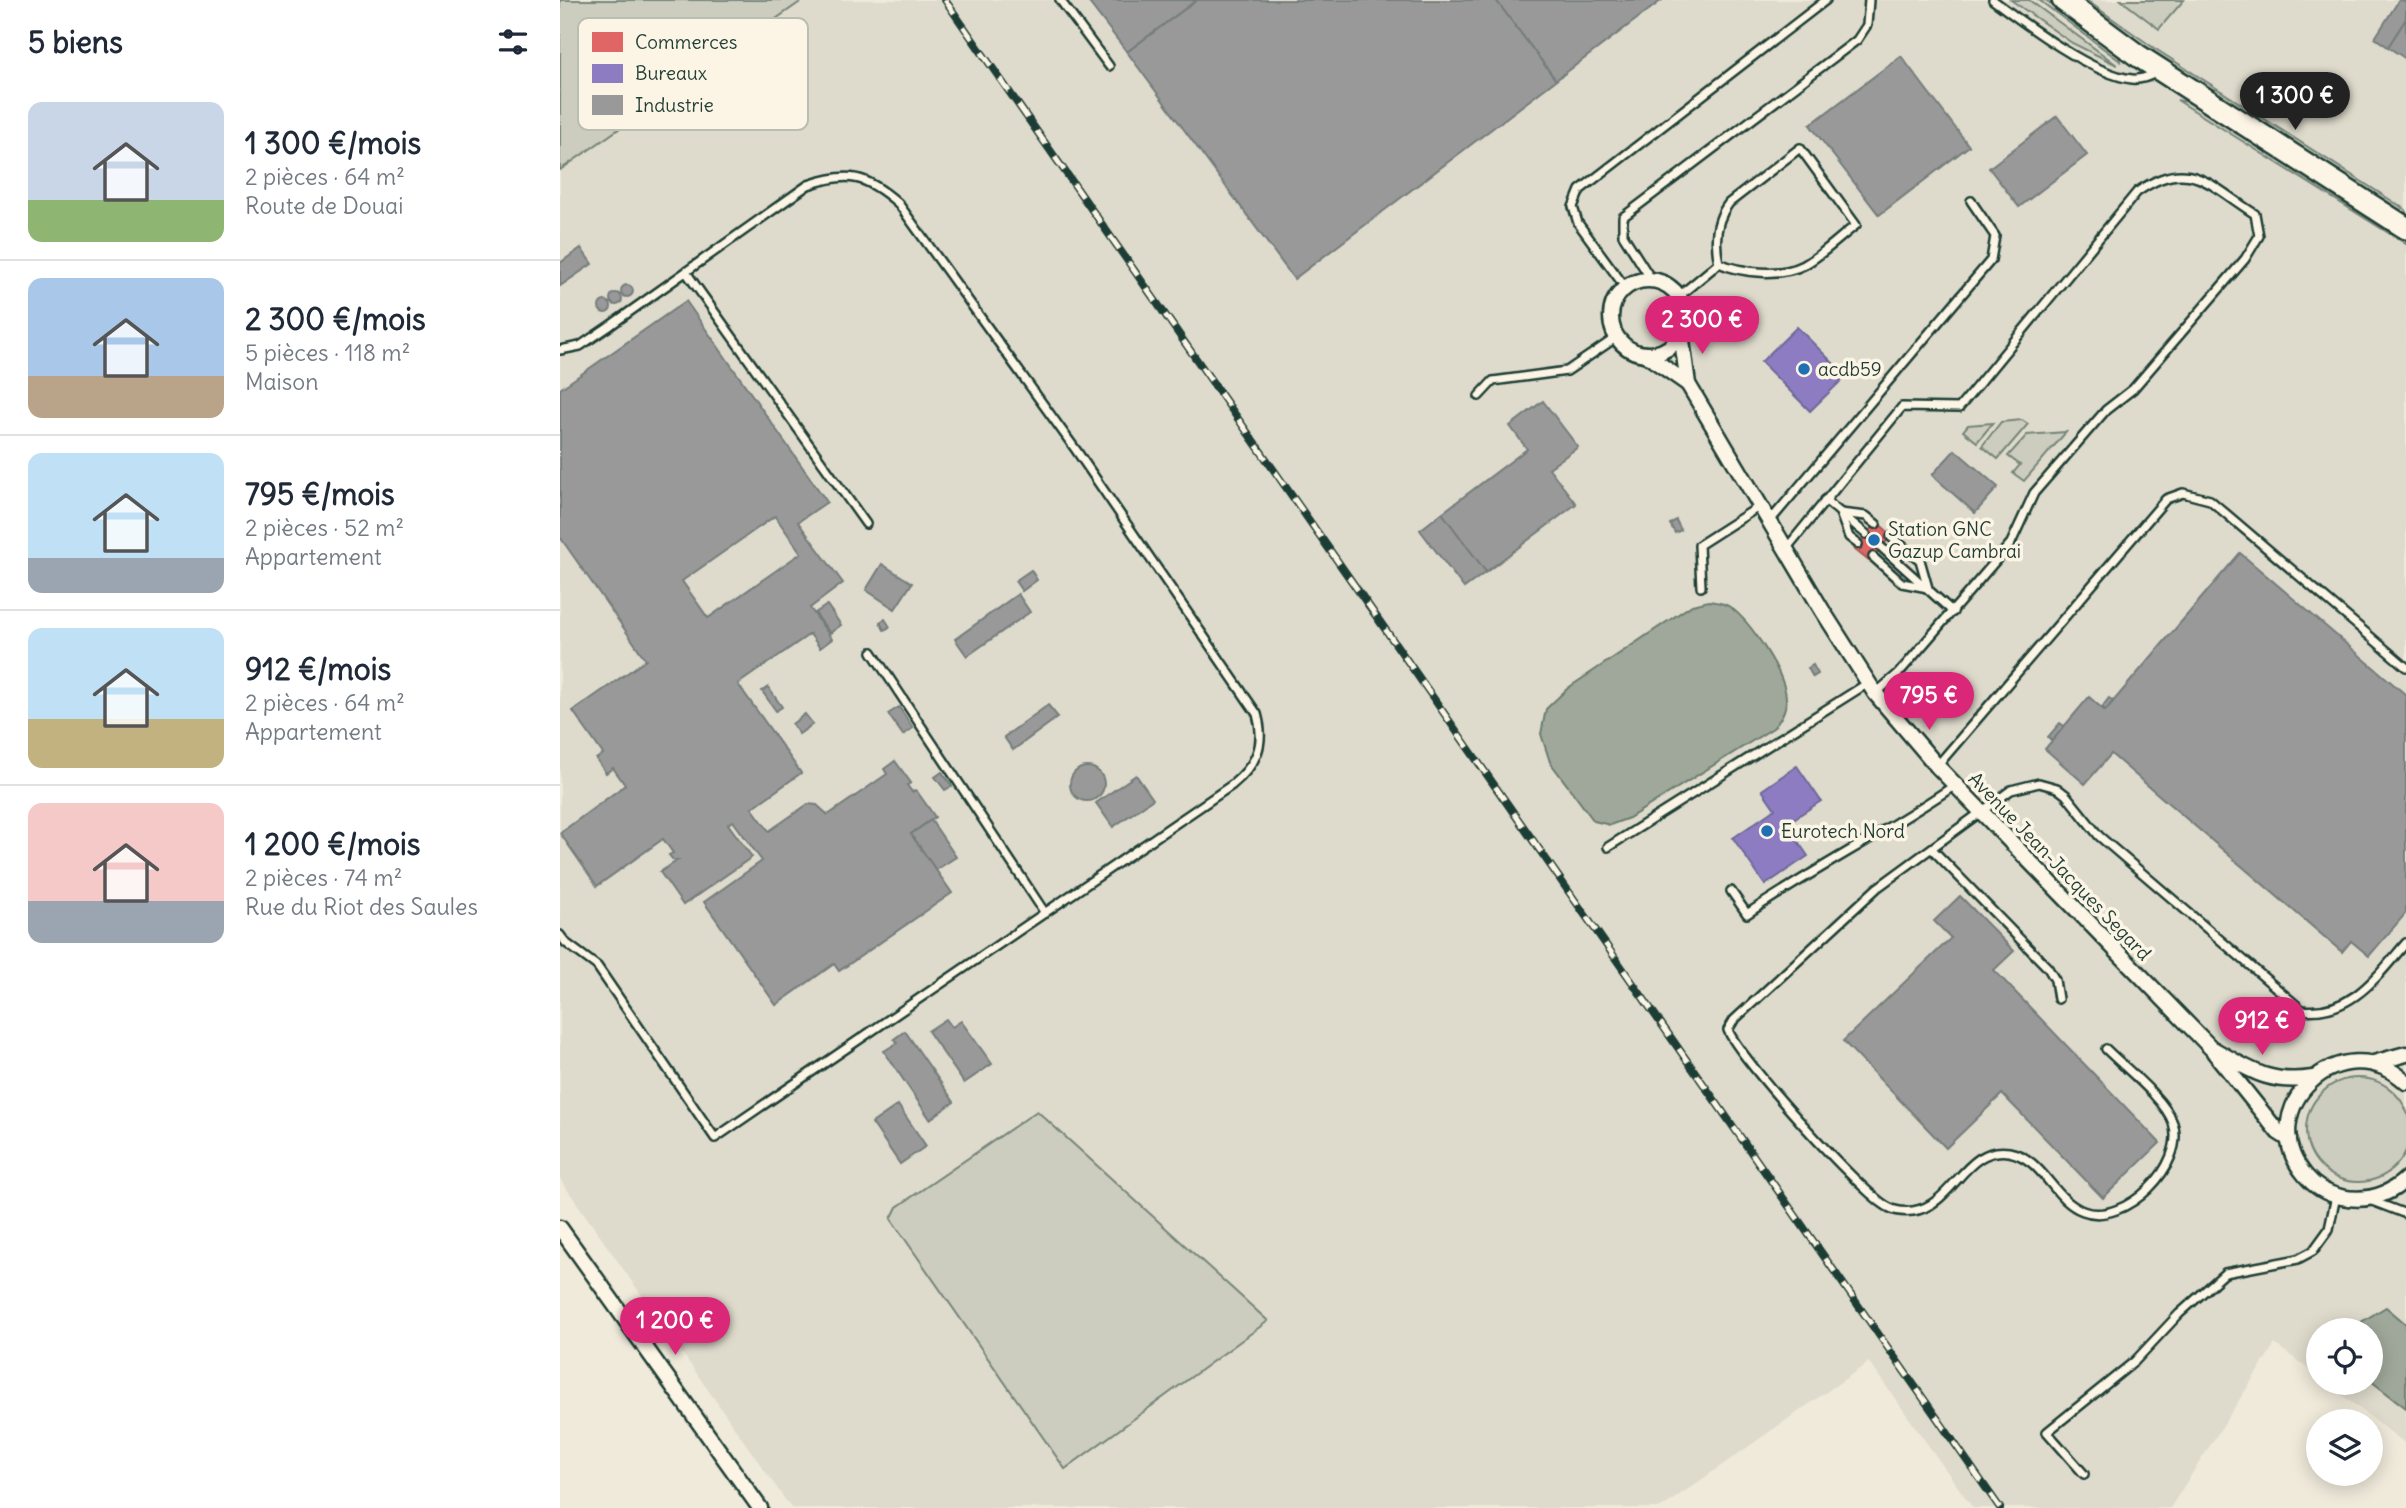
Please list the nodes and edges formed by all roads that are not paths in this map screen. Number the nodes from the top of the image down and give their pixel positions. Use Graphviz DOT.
graph roads {
  1 [pos="1060,0"];
  2 [pos="1826,0"];
  3 [pos="1869,0"];
  4 [pos="1993,0"];
  5 [pos="2063,0"];
  6 [pos="1109,66"];
  7 [pos="2161,71"];
  8 [pos="1971,201"];
  9 [pos="2406,228"];
  10 [pos="1719,263"];
  11 [pos="686,272"];
  12 [pos="1651,279"];
  13 [pos="1625,287"];
  14 [pos="1679,296"];
  15 [pos="1681,333"];
  16 [pos="1617,337"];
  17 [pos="560,350"];
  18 [pos="1645,354"];
  19 [pos="1688,384"];
  20 [pos="1479,396"];
  21 [pos="1825,500"];
  22 [pos="1760,506"];
  23 [pos="1840,513"];
  24 [pos="1770,521"];
  25 [pos="866,524"];
  26 [pos="1875,524"];
  27 [pos="1866,534"];
  28 [pos="1891,537"];
  29 [pos="1858,544"];
  30 [pos="1881,547"];
  31 [pos="1786,549"];
  32 [pos="1873,557"];
  33 [pos="1700,587"];
  34 [pos="1928,588"];
  35 [pos="1953,612"];
  36 [pos="872,652"];
  37 [pos="2406,667"];
  38 [pos="1872,688"];
  39 [pos="1937,766"];
  40 [pos="1955,785"];
  41 [pos="1982,813"];
  42 [pos="1608,847"];
  43 [pos="1932,849"];
  44 [pos="1731,891"];
  45 [pos="1045,913"];
  46 [pos="560,935"];
  47 [pos="2406,943"];
  48 [pos="563,945"];
  49 [pos="2058,999"];
  50 [pos="2211,1048"];
  51 [pos="2106,1049"];
  52 [pos="2406,1055"];
  53 [pos="2373,1063"];
  54 [pos="2313,1078"];
  55 [pos="2406,1082"];
  56 [pos="2289,1139"];
  57 [pos="2406,1179"];
  58 [pos="2336,1196"];
  59 [pos="2368,1199"];
  60 [pos="2406,1214"];
  61 [pos="560,1228"];
  62 [pos="2084,1474"];
  63 [pos="760,1508"];
  1 -- 6 [label="lane"];
  2 -- 13 [label="lane"];
  3 -- 12 [label="lane"];
  4 -- 7 [label="lane"];
  5 -- 7 [label="main road"];
  7 -- 9 [label="main road"];
  8 -- 24 [label="lane"];
  10 -- 10 [label="lane"];
  10 -- 14 [label="lane"];
  11 -- 17 [label="lane"];
  11 -- 25 [label="lane"];
  11 -- 45 [label="lane"];
  12 -- 13 [label="street"];
  12 -- 14 [label="street"];
  13 -- 16 [label="street"];
  14 -- 15 [label="street"];
  15 -- 18 [label="street"];
  15 -- 19 [label="street, Avenue Jean-Jacques Segard"];
  16 -- 18 [label="street"];
  16 -- 20 [label="lane"];
  18 -- 19 [label="street, Avenue Jean-Jacques Segard"];
  19 -- 22 [label="street, Avenue Jean-Jacques Segard"];
  21 -- 23 [label="lane"];
  21 -- 31 [label="lane"];
  21 -- 35 [label="lane"];
  22 -- 24 [label="street, Avenue Jean-Jacques Segard"];
  22 -- 33 [label="lane"];
  23 -- 26 [label="lane"];
  23 -- 27 [label="lane"];
  23 -- 29 [label="lane"];
  24 -- 31 [label="street, Avenue Jean-Jacques Segard"];
  28 -- 34 [label="lane"];
  30 -- 34 [label="lane"];
  31 -- 38 [label="street, Avenue Jean-Jacques Segard"];
  32 -- 34 [label="lane"];
  34 -- 35 [label="lane"];
  35 -- 38 [label="lane"];
  36 -- 45 [label="lane"];
  37 -- 39 [label="lane"];
  38 -- 39 [label="street, Avenue Jean-Jacques Segard"];
  38 -- 42 [label="lane"];
  39 -- 40 [label="street, Avenue Jean-Jacques Segard"];
  40 -- 41 [label="street, Avenue Jean-Jacques Segard"];
  40 -- 44 [label="lane"];
  41 -- 43 [label="lane"];
  41 -- 47 [label="lane"];
  41 -- 50 [label="street, Avenue Jean-Jacques Segard"];
  43 -- 49 [label="lane"];
  43 -- 51 [label="lane"];
  45 -- 48 [label="lane"];
  46 -- 48 [label="lane"];
  50 -- 54 [label="street, Avenue Jean-Jacques Segard"];
  50 -- 56 [label="street, Avenue Jean-Jacques Segard"];
  52 -- 53 [label="street"];
  53 -- 54 [label="street"];
  53 -- 55 [label="street"];
  54 -- 56 [label="street"];
  56 -- 58 [label="street"];
  57 -- 59 [label="street"];
  58 -- 59 [label="street"];
  58 -- 62 [label="lane"];
  59 -- 60 [label="lane"];
  61 -- 63 [label="street"];
}
